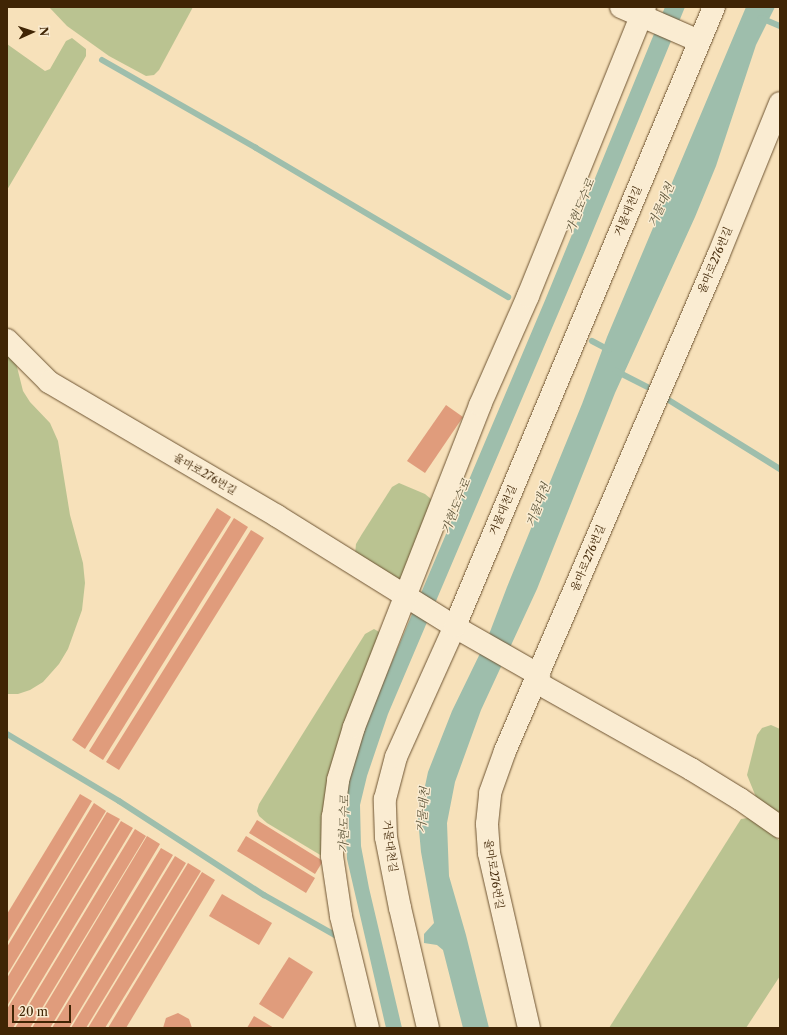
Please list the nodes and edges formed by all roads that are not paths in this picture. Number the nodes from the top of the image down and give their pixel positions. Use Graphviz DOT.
graph roads {
  1 [pos="621,7"];
  2 [pos="714,7"];
  3 [pos="643,12"];
  4 [pos="699,41"];
  5 [pos="779,107"];
  6 [pos="7,340"];
  7 [pos="408,598"];
  8 [pos="455,626"];
  9 [pos="536,676"];
  10 [pos="780,827"];
  11 [pos="368,1028"];
  12 [pos="428,1028"];
  13 [pos="529,1028"];
  1 -- 3 [label="street"];
  2 -- 4 [label="street, 거물대천길"];
  3 -- 4 [label="street"];
  3 -- 7 [label="street"];
  4 -- 8 [label="street, 거물대천길"];
  5 -- 9 [label="street, 율마로276번길"];
  6 -- 7 [label="street, 율마로276번길"];
  7 -- 8 [label="street, 율마로276번길"];
  7 -- 11 [label="street"];
  8 -- 9 [label="street, 율마로276번길"];
  8 -- 12 [label="street, 거물대천길"];
  9 -- 10 [label="street, 율마로276번길"];
  9 -- 13 [label="street, 율마로276번길"];
}
